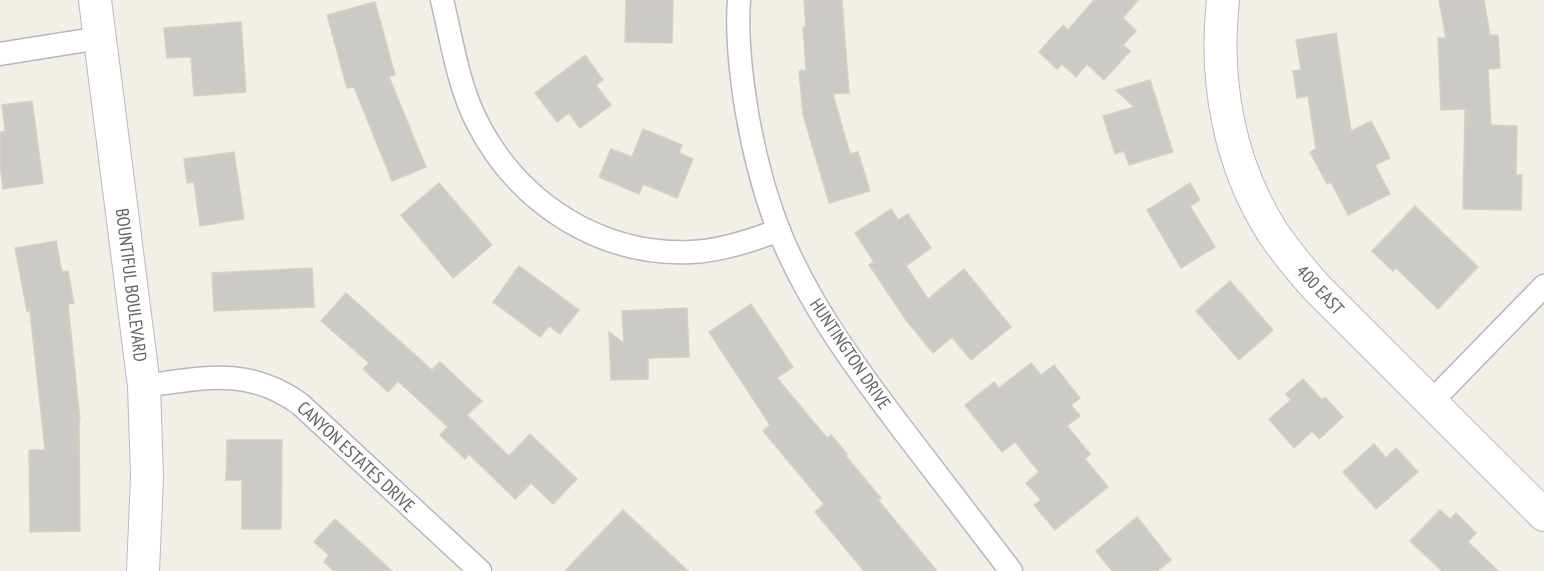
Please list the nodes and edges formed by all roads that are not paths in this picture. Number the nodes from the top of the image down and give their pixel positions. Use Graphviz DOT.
graph roads {
  1 [pos="95,0"];
  2 [pos="442,0"];
  3 [pos="739,0"];
  4 [pos="1223,0"];
  5 [pos="100,38"];
  6 [pos="0,54"];
  7 [pos="779,230"];
  8 [pos="1544,286"];
  9 [pos="144,386"];
  10 [pos="1431,402"];
  11 [pos="1544,515"];
  12 [pos="143,571"];
  13 [pos="480,571"];
  14 [pos="1011,571"];
  1 -- 5 [label="street, BOUNTIFUL BOULEVARD"];
  2 -- 7 [label="street"];
  3 -- 7 [label="street, HUNTINGTON DRIVE"];
  4 -- 10 [label="street, 400 EAST"];
  5 -- 6 [label="street"];
  5 -- 9 [label="street, BOUNTIFUL BOULEVARD"];
  7 -- 14 [label="street, HUNTINGTON DRIVE"];
  8 -- 10 [label="street"];
  9 -- 12 [label="street, BOUNTIFUL BOULEVARD"];
  9 -- 13 [label="street, CANYON ESTATES DRIVE"];
  10 -- 11 [label="street, 400 EAST"];
}
